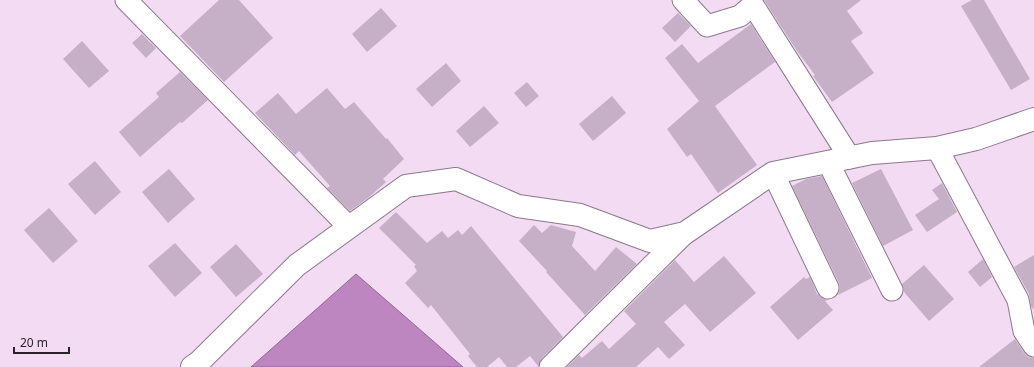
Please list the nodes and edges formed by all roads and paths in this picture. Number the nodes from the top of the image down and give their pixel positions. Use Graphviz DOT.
graph roads {
  1 [pos="126,0"];
  2 [pos="683,0"];
  3 [pos="754,3"];
  4 [pos="1034,119"];
  5 [pos="937,148"];
  6 [pos="850,158"];
  7 [pos="828,162"];
  8 [pos="773,173"];
  9 [pos="349,227"];
  10 [pos="685,234"];
  11 [pos="828,288"];
  12 [pos="892,290"];
  13 [pos="1034,346"];
  14 [pos="192,367"];
  15 [pos="550,367"];
  1 -- 9 [label="street"];
  2 -- 3 [label="street"];
  3 -- 6 [label="street"];
  4 -- 5 [label="street"];
  5 -- 6 [label="street"];
  5 -- 13 [label="street"];
  6 -- 7 [label="street"];
  7 -- 8 [label="street"];
  7 -- 12 [label="street"];
  8 -- 10 [label="street"];
  8 -- 11 [label="street"];
  9 -- 10 [label="street"];
  9 -- 14 [label="street"];
  10 -- 15 [label="street"];
}
